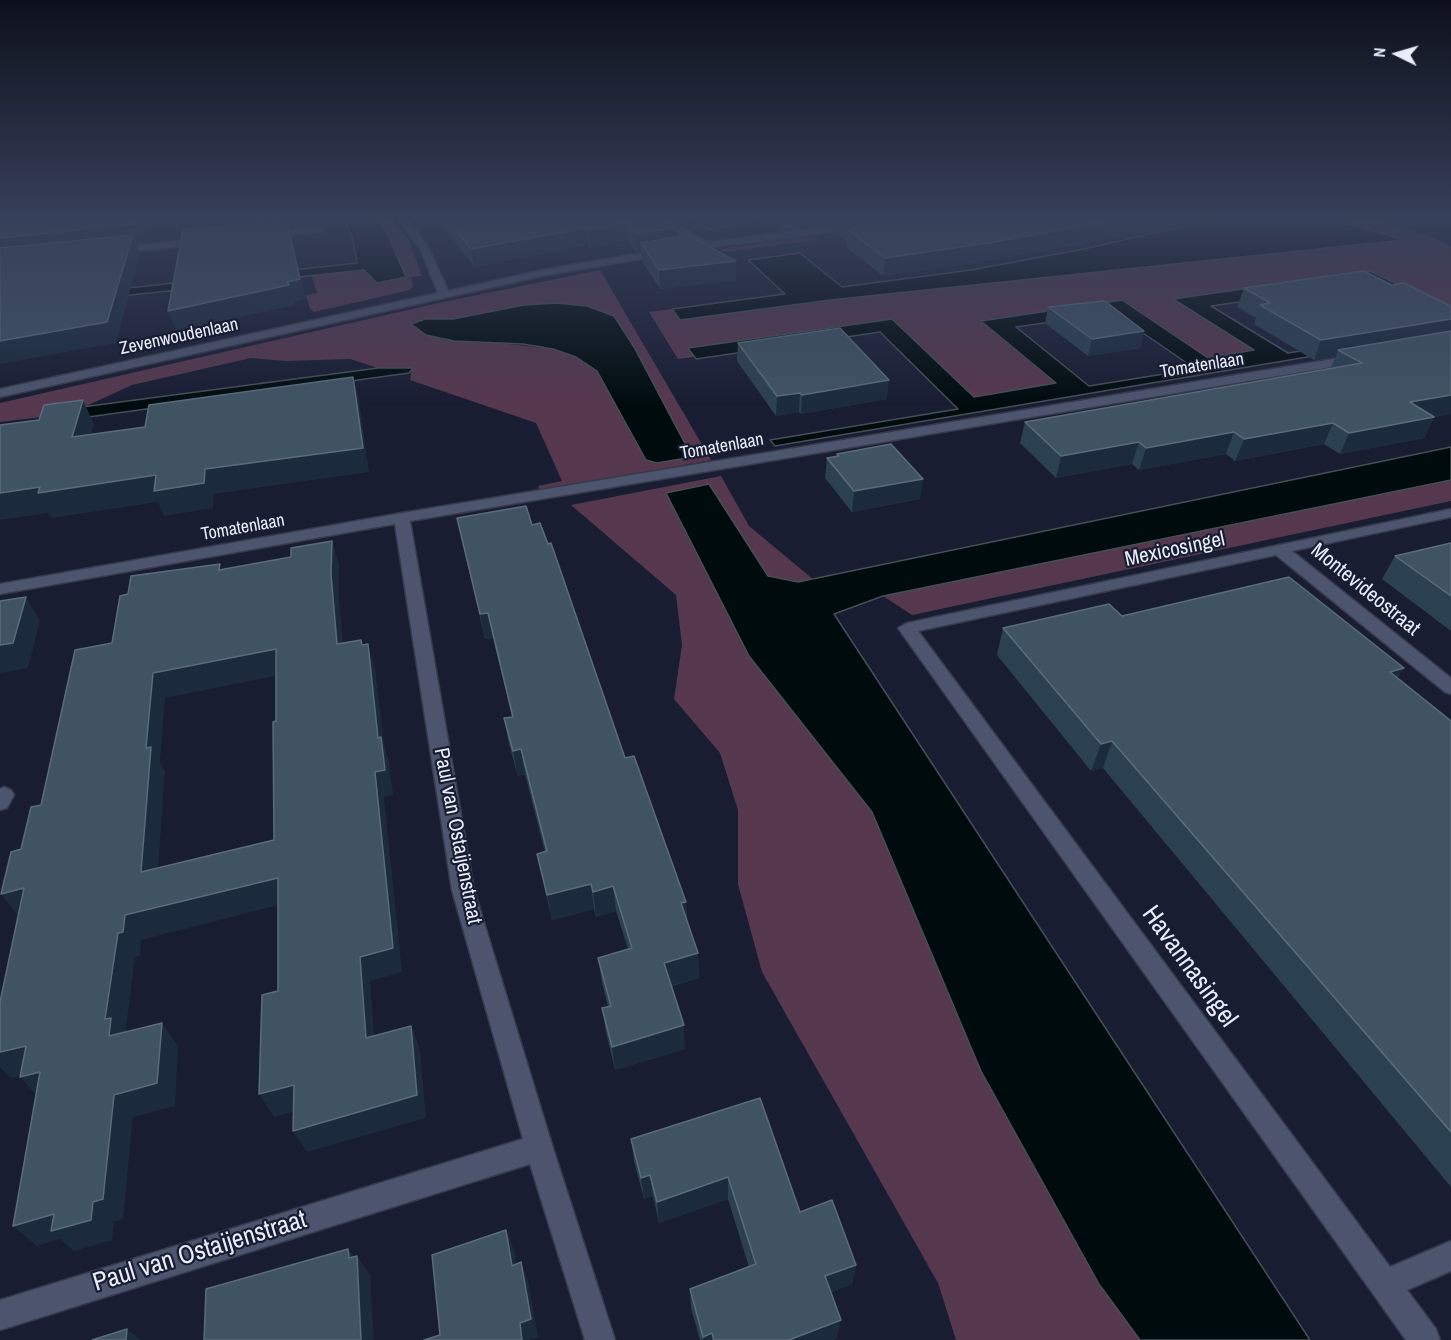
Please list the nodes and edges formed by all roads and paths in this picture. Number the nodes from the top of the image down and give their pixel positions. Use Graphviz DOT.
graph roads {
  1 [pos="438,280"];
  2 [pos="513,280"];
  3 [pos="444,294"];
  4 [pos="1368,357"];
  5 [pos="0,393"];
  6 [pos="1451,513"];
  7 [pos="402,518"];
  8 [pos="1280,549"];
  9 [pos="0,589"];
  10 [pos="907,628"];
  11 [pos="1451,688"];
  12 [pos="538,1148"];
  13 [pos="1451,1256"];
  14 [pos="1384,1285"];
  15 [pos="0,1314"];
  16 [pos="600,1340"];
  17 [pos="1425,1340"];
  1 -- 3 [label="street"];
  2 -- 3 [label="street, Zevenwoudenlaan"];
  3 -- 5 [label="street, Zevenwoudenlaan"];
  4 -- 7 [label="street, Tomatenlaan"];
  6 -- 8 [label="street, Mexicosingel"];
  7 -- 9 [label="street, Tomatenlaan"];
  7 -- 12 [label="street, Paul van Ostaijenstraat"];
  8 -- 10 [label="street, Mexicosingel"];
  8 -- 11 [label="street, Montevideostraat"];
  10 -- 14 [label="street, Havannasingel"];
  12 -- 15 [label="street, Paul van Ostaijenstraat"];
  12 -- 16 [label="street, Paul van Ostaijenstraat"];
  13 -- 14 [label="street"];
  14 -- 17 [label="street, Havannasingel"];
}
